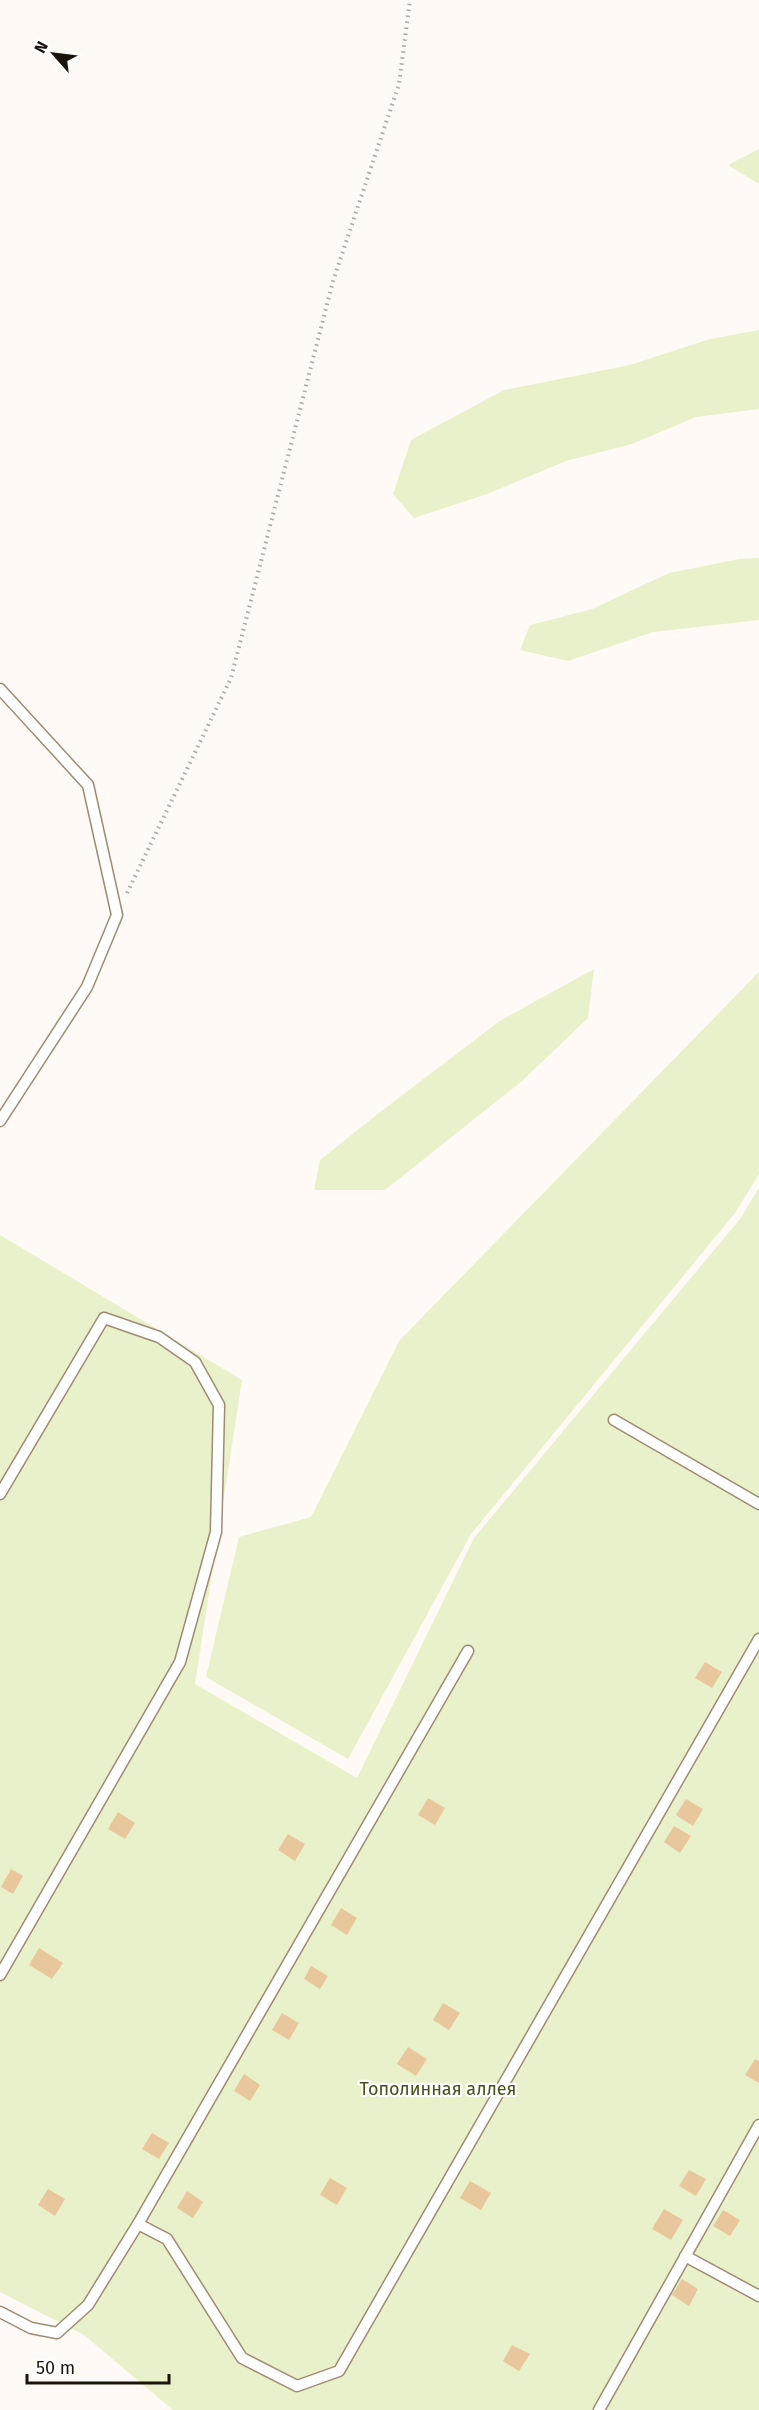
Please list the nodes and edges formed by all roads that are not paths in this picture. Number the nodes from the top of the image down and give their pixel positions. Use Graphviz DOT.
graph roads {
  1 [pos="0,689"];
  2 [pos="0,1121"];
  3 [pos="614,1420"];
  4 [pos="0,1494"];
  5 [pos="759,1504"];
  6 [pos="759,1639"];
  7 [pos="468,1651"];
  8 [pos="0,1975"];
  9 [pos="759,2125"];
  10 [pos="138,2224"];
  11 [pos="685,2256"];
  12 [pos="759,2296"];
  13 [pos="0,2312"];
  14 [pos="598,2410"];
  1 -- 2 [label="lane"];
  3 -- 5 [label="lane"];
  4 -- 8 [label="lane"];
  6 -- 10 [label="lane"];
  7 -- 10 [label="lane"];
  9 -- 11 [label="lane"];
  10 -- 13 [label="lane"];
  11 -- 12 [label="lane"];
  11 -- 14 [label="lane"];
}
